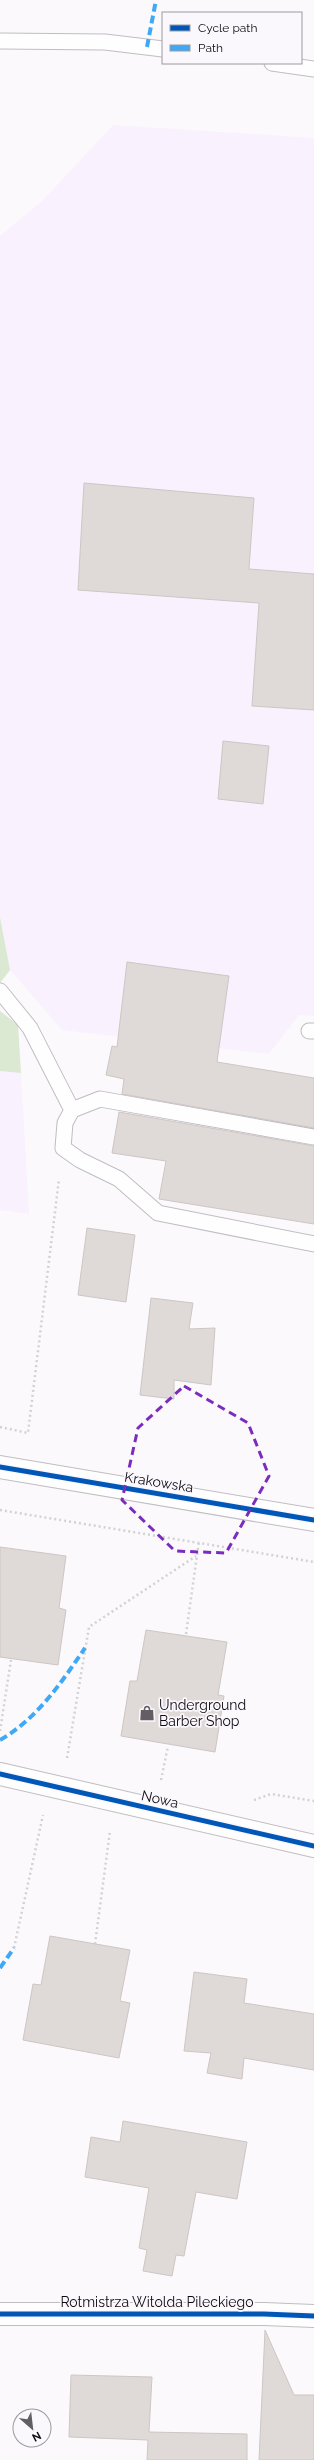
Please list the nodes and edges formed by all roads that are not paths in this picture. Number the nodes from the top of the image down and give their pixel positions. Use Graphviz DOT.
graph roads {
  1 [pos="0,41"];
  2 [pos="162,49"];
  3 [pos="279,64"];
  4 [pos="314,69"];
  5 [pos="0,991"];
  6 [pos="72,1110"];
  7 [pos="314,1137"];
  8 [pos="314,1244"];
  9 [pos="0,1467"];
  10 [pos="314,1520"];
  11 [pos="0,1774"];
  12 [pos="314,1846"];
  13 [pos="0,2314"];
  14 [pos="314,2316"];
  1 -- 2 [label="lane"];
  3 -- 4 [label="lane"];
  5 -- 6 [label="lane"];
  6 -- 7 [label="lane"];
  6 -- 8 [label="lane"];
  9 -- 10 [label="street, Krakowska"];
  11 -- 12 [label="street, Nowa"];
  13 -- 14 [label="street, Rotmistrza Witolda Pileckiego"];
}
